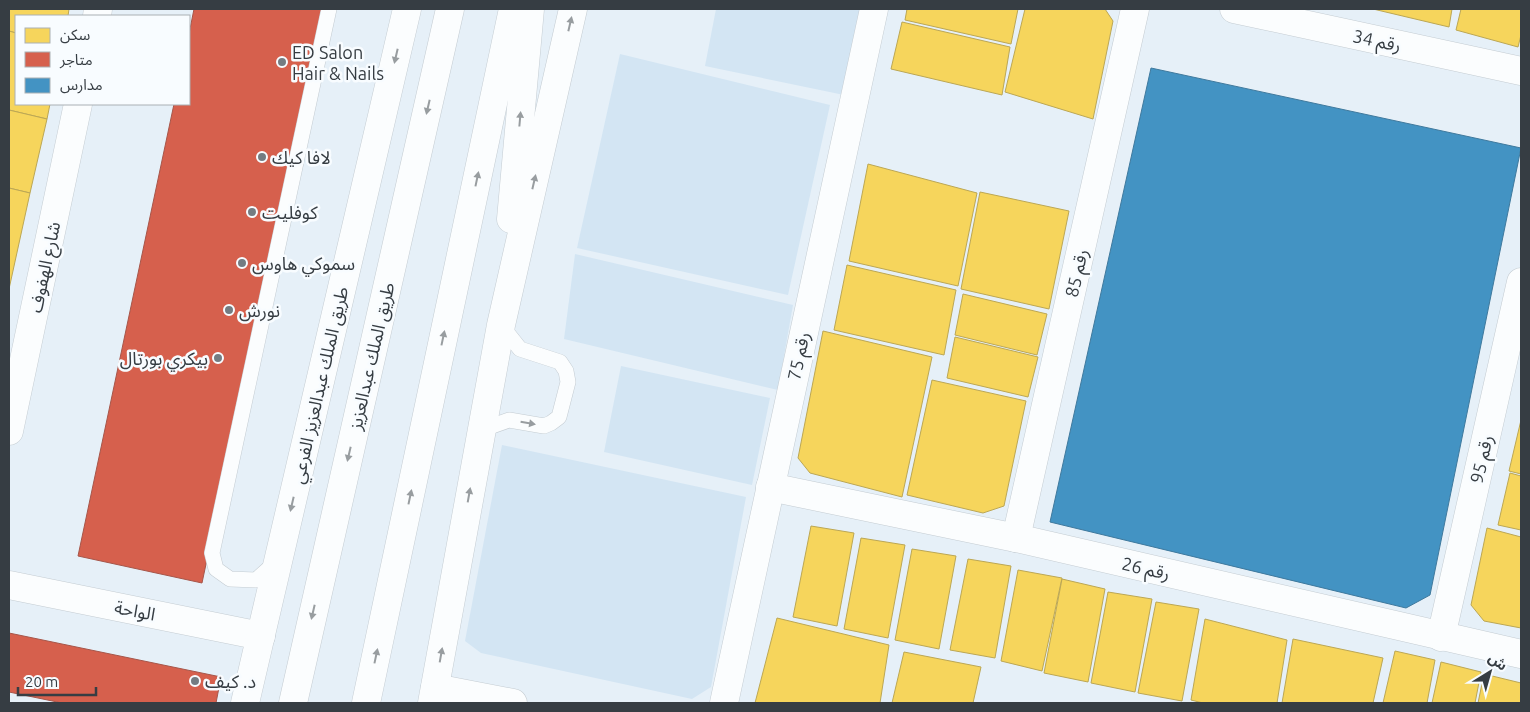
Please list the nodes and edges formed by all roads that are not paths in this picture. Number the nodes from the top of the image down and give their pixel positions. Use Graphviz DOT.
graph roads {
  1 [pos="329,9"];
  2 [pos="407,9"];
  3 [pos="427,9"];
  4 [pos="450,9"];
  5 [pos="513,9"];
  6 [pos="530,9"];
  7 [pos="573,9"];
  8 [pos="874,9"];
  9 [pos="1134,9"];
  10 [pos="1234,9"];
  11 [pos="1521,71"];
  12 [pos="78,105"];
  13 [pos="343,281"];
  14 [pos="1521,282"];
  15 [pos="501,325"];
  16 [pos="19,330"];
  17 [pos="481,430"];
  18 [pos="9,431"];
  19 [pos="770,487"];
  20 [pos="1016,538"];
  21 [pos="279,559"];
  22 [pos="9,585"];
  23 [pos="261,636"];
  24 [pos="1441,636"];
  25 [pos="1521,654"];
  26 [pos="434,696"];
  27 [pos="245,703"];
  28 [pos="292,703"];
  29 [pos="366,703"];
  30 [pos="513,703"];
  31 [pos="724,703"];
  1 -- 21 [label="lane"];
  2 -- 13 [label="main road, طريق الملك عبدالعزيز الفرعي, one-way"];
  3 -- 13 [label="main road"];
  4 -- 28 [label="main road, طريق الملك عبدالعزيز, one-way"];
  29 -- 5 [label="main road, one-way"];
  15 -- 6 [label="main road, one-way"];
  15 -- 7 [label="main road, one-way"];
  8 -- 19 [label="main road, رقم 75"];
  9 -- 20 [label="main road, رقم 85"];
  10 -- 11 [label="main road, رقم 34"];
  12 -- 16 [label="main road, شارع الهفوف"];
  13 -- 21 [label="main road, طريق الملك عبدالعزيز الفرعي, one-way"];
  14 -- 24 [label="main road, رقم 95"];
  15 -- 17 [label="main road"];
  17 -- 15 [label="lane, one-way"];
  16 -- 18 [label="main road, شارع الهفوف"];
  26 -- 17 [label="main road, one-way"];
  19 -- 20 [label="main road, رقم 26"];
  19 -- 31 [label="main road, رقم 75"];
  20 -- 24 [label="main road, رقم 26"];
  21 -- 23 [label="main road, طريق الملك عبدالعزيز الفرعي"];
  22 -- 23 [label="main road, الواحة"];
  23 -- 27 [label="main road, طريق الملك عبدالعزيز الفرعي"];
  24 -- 25 [label="main road, رقم 26"];
  26 -- 30 [label="main road"];
}
